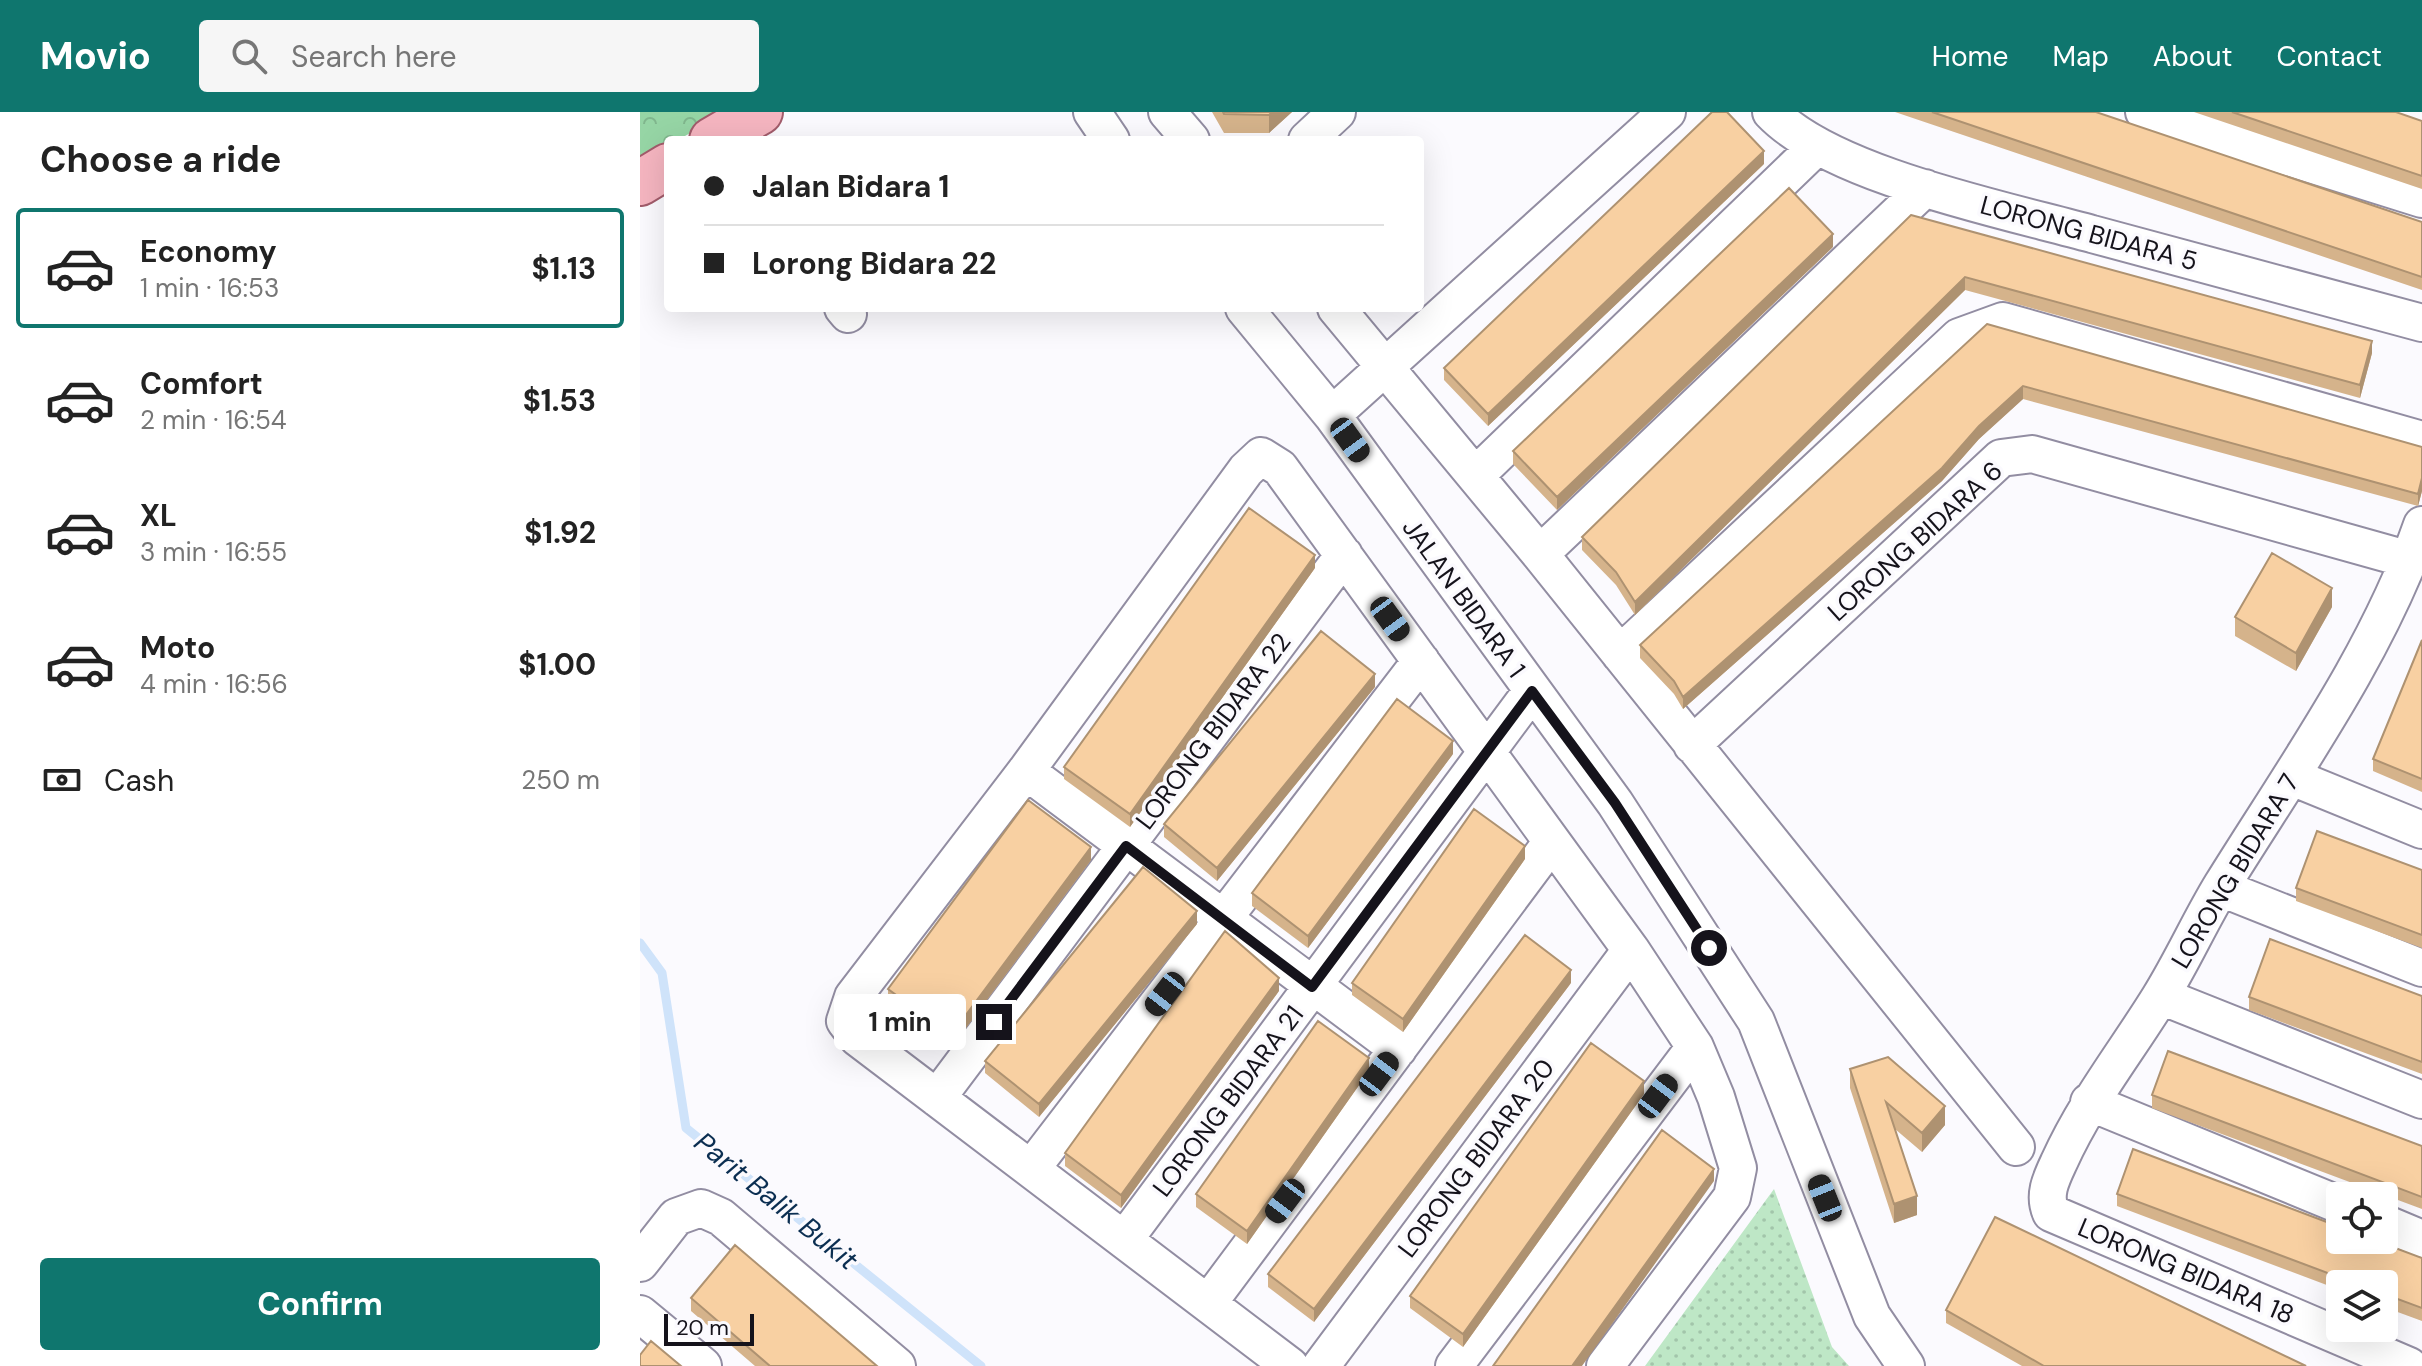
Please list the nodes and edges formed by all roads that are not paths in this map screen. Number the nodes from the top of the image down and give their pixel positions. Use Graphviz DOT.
graph roads {
  1 [pos="1092,112"];
  2 [pos="1167,112"];
  3 [pos="1337,112"];
  4 [pos="1667,112"];
  5 [pos="1771,112"];
  6 [pos="2144,112"];
  7 [pos="1108,136"];
  8 [pos="1188,136"];
  9 [pos="1311,136"];
  10 [pos="1816,147"];
  11 [pos="664,168"];
  12 [pos="640,183"];
  13 [pos="1925,188"];
  14 [pos="2422,199"];
  15 [pos="1247,312"];
  16 [pos="1339,312"];
  17 [pos="2422,323"];
  18 [pos="1386,367"];
  19 [pos="1332,415"];
  20 [pos="2422,440"];
  21 [pos="1476,475"];
  22 [pos="2422,525"];
  23 [pos="1540,554"];
  24 [pos="1344,555"];
  25 [pos="2410,560"];
  26 [pos="1620,654"];
  27 [pos="1421,661"];
  28 [pos="1532,691"];
  29 [pos="1692,745"];
  30 [pos="1487,752"];
  31 [pos="1026,771"];
  32 [pos="2292,777"];
  33 [pos="2422,830"];
  34 [pos="1551,843"];
  35 [pos="1126,846"];
  36 [pos="2221,888"];
  37 [pos="1222,919"];
  38 [pos="1631,950"];
  39 [pos="2422,968"];
  40 [pos="1312,987"];
  41 [pos="2161,996"];
  42 [pos="1695,1047"];
  43 [pos="1398,1049"];
  44 [pos="937,1098"];
  45 [pos="2422,1100"];
  46 [pos="2089,1102"];
  47 [pos="2016,1147"];
  48 [pos="1031,1169"];
  49 [pos="2326,1199"];
  50 [pos="2051,1213"];
  51 [pos="2398,1229"];
  52 [pos="2422,1239"];
  53 [pos="1124,1240"];
  54 [pos="640,1263"];
  55 [pos="1209,1302"];
  56 [pos="640,1314"];
  57 [pos="703,1366"];
  58 [pos="897,1366"];
  59 [pos="1290,1366"];
  60 [pos="1321,1366"];
  61 [pos="1454,1366"];
  62 [pos="1605,1366"];
  63 [pos="1906,1366"];
  64 [pos="2409,1366"];
  1 -- 7 [label="street"];
  2 -- 8 [label="street"];
  3 -- 9 [label="street"];
  4 -- 18 [label="street"];
  5 -- 10 [label="street, LORONG BIDARA 5"];
  6 -- 14 [label="street"];
  10 -- 13 [label="street, LORONG BIDARA 5"];
  10 -- 21 [label="street"];
  11 -- 12 [label="main road"];
  13 -- 17 [label="street, LORONG BIDARA 5"];
  13 -- 23 [label="street"];
  15 -- 19 [label="street, JALAN BIDARA 1"];
  16 -- 18 [label="street"];
  18 -- 19 [label="street"];
  18 -- 21 [label="street"];
  19 -- 28 [label="street, JALAN BIDARA 1"];
  20 -- 26 [label="street"];
  21 -- 23 [label="street"];
  22 -- 25 [label="street, LORONG BIDARA 7"];
  23 -- 26 [label="street"];
  24 -- 27 [label="street"];
  24 -- 31 [label="street"];
  24 -- 35 [label="street, LORONG BIDARA 22"];
  25 -- 29 [label="street, LORONG BIDARA 6"];
  25 -- 32 [label="street, LORONG BIDARA 7"];
  26 -- 29 [label="street"];
  27 -- 30 [label="street"];
  27 -- 37 [label="street"];
  28 -- 30 [label="street, LORONG BIDARA 21"];
  28 -- 63 [label="street, JALAN BIDARA 1"];
  29 -- 47 [label="street"];
  30 -- 34 [label="street"];
  30 -- 40 [label="street, LORONG BIDARA 21"];
  31 -- 35 [label="street"];
  31 -- 44 [label="street"];
  32 -- 33 [label="street"];
  32 -- 36 [label="street, LORONG BIDARA 7"];
  34 -- 38 [label="street"];
  34 -- 43 [label="street"];
  35 -- 37 [label="street"];
  35 -- 44 [label="street, LORONG BIDARA 22"];
  36 -- 39 [label="street"];
  36 -- 41 [label="street, LORONG BIDARA 7"];
  37 -- 40 [label="street"];
  37 -- 48 [label="street"];
  38 -- 42 [label="street"];
  38 -- 60 [label="street, LORONG BIDARA 20"];
  40 -- 43 [label="street"];
  40 -- 53 [label="street, LORONG BIDARA 21"];
  41 -- 45 [label="street"];
  41 -- 46 [label="street, LORONG BIDARA 7"];
  42 -- 61 [label="street"];
  42 -- 62 [label="street"];
  43 -- 55 [label="street"];
  44 -- 48 [label="street"];
  46 -- 49 [label="street"];
  46 -- 50 [label="street, LORONG BIDARA 7"];
  48 -- 53 [label="street"];
  50 -- 64 [label="street, LORONG BIDARA 18"];
  51 -- 52 [label="street"];
  53 -- 55 [label="street"];
  54 -- 58 [label="street"];
  55 -- 59 [label="street"];
  56 -- 57 [label="street"];
}
